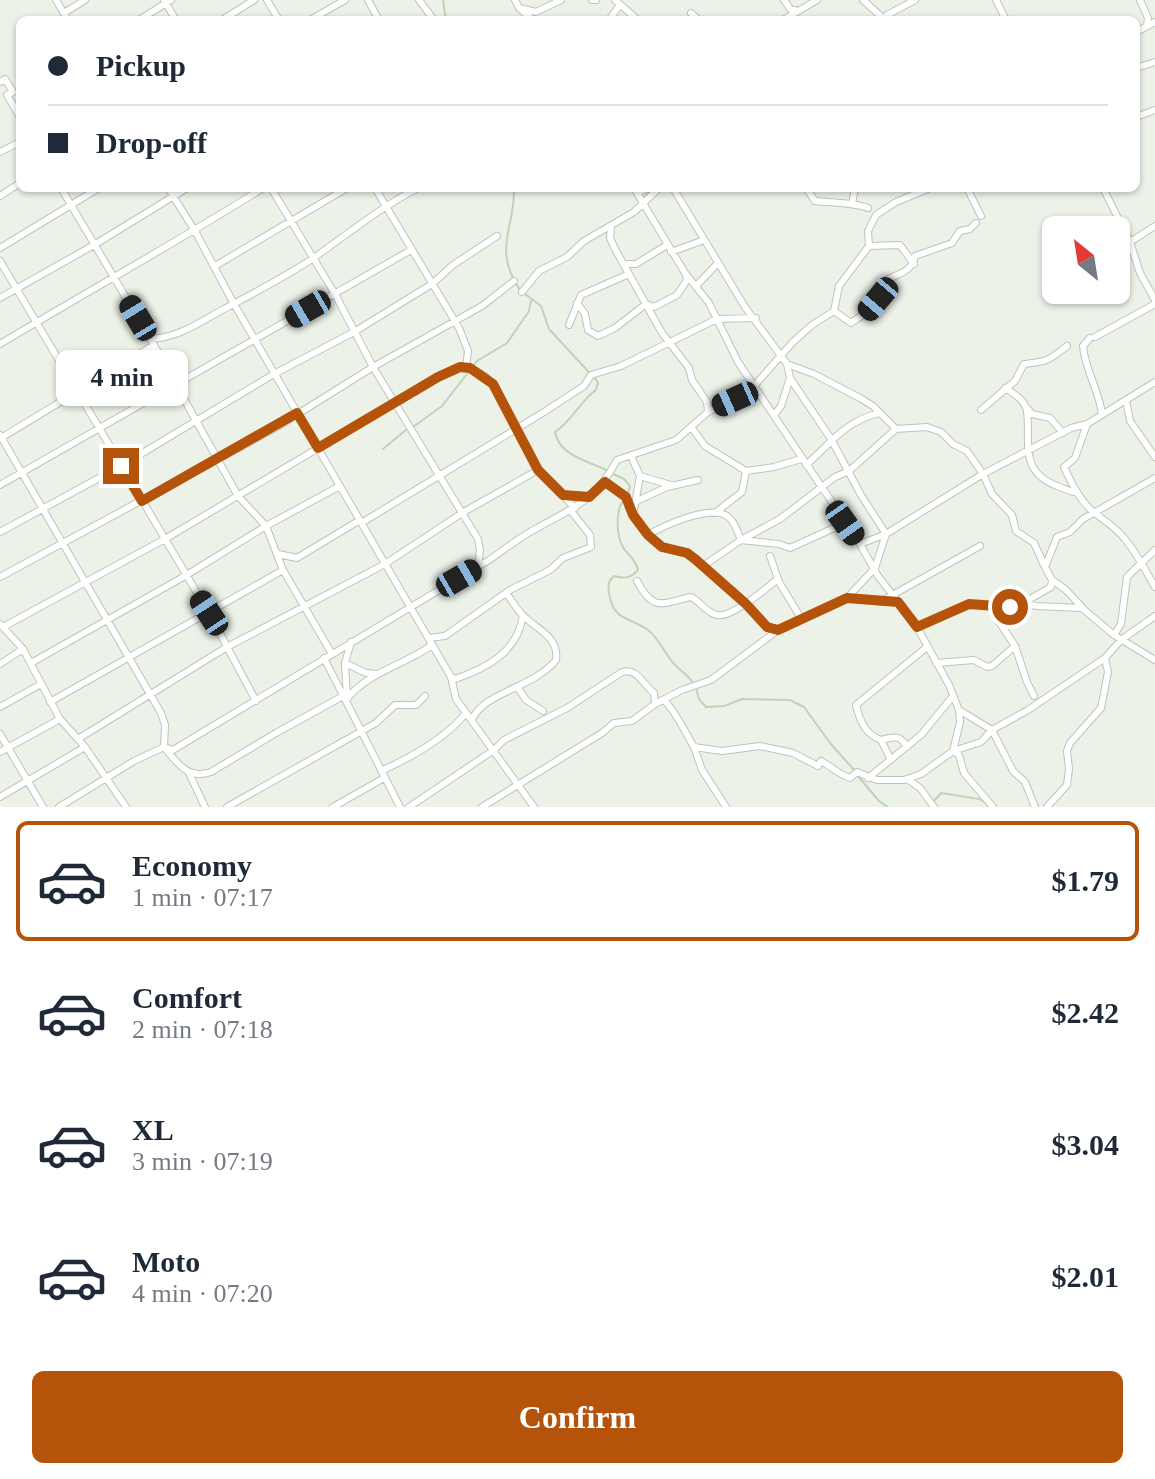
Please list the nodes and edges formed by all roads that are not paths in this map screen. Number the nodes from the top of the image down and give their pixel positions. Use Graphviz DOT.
graph roads {
  1 [pos="56,0"];
  2 [pos="85,0"];
  3 [pos="254,0"];
  4 [pos="345,0"];
  5 [pos="515,0"];
  6 [pos="561,0"];
  7 [pos="784,0"];
  8 [pos="817,0"];
  9 [pos="863,0"];
  10 [pos="915,0"];
  11 [pos="1140,0"];
  12 [pos="167,1"];
  13 [pos="617,3"];
  14 [pos="519,8"];
  15 [pos="801,10"];
  16 [pos="64,13"];
  17 [pos="691,13"];
  18 [pos="66,16"];
  19 [pos="145,16"];
  20 [pos="228,16"];
  21 [pos="317,16"];
  22 [pos="528,16"];
  23 [pos="633,16"];
  24 [pos="694,16"];
  25 [pos="788,16"];
  26 [pos="880,16"];
  27 [pos="888,16"];
  28 [pos="1155,22"];
  29 [pos="1147,26"];
  30 [pos="1140,30"];
  31 [pos="0,82"];
  32 [pos="7,95"];
  33 [pos="0,101"];
  34 [pos="16,102"];
  35 [pos="64,192"];
  36 [pos="92,192"];
  37 [pos="170,192"];
  38 [pos="180,192"];
  39 [pos="257,192"];
  40 [pos="273,192"];
  41 [pos="340,192"];
  42 [pos="378,192"];
  43 [pos="410,192"];
  44 [pos="636,192"];
  45 [pos="654,192"];
  46 [pos="675,192"];
  47 [pos="809,192"];
  48 [pos="854,192"];
  49 [pos="906,192"];
  50 [pos="921,192"];
  51 [pos="969,192"];
  52 [pos="1105,192"];
  53 [pos="173,196"];
  54 [pos="905,199"];
  55 [pos="642,203"];
  56 [pos="71,204"];
  57 [pos="387,204"];
  58 [pos="852,204"];
  59 [pos="868,208"];
  60 [pos="981,216"];
  61 [pos="1114,216"];
  62 [pos="290,220"];
  63 [pos="976,223"];
  64 [pos="1155,226"];
  65 [pos="611,227"];
  66 [pos="195,231"];
  67 [pos="497,236"];
  68 [pos="704,240"];
  69 [pos="1130,242"];
  70 [pos="94,245"];
  71 [pos="869,246"];
  72 [pos="0,248"];
  73 [pos="669,248"];
  74 [pos="411,250"];
  75 [pos="312,259"];
  76 [pos="0,261"];
  77 [pos="718,263"];
  78 [pos="624,264"];
  79 [pos="914,264"];
  80 [pos="215,266"];
  81 [pos="685,273"];
  82 [pos="629,274"];
  83 [pos="113,276"];
  84 [pos="514,281"];
  85 [pos="432,284"];
  86 [pos="697,285"];
  87 [pos="17,288"];
  88 [pos="522,292"];
  89 [pos="335,294"];
  90 [pos="0,298"];
  91 [pos="1155,302"];
  92 [pos="577,303"];
  93 [pos="234,304"];
  94 [pos="646,304"];
  95 [pos="834,311"];
  96 [pos="756,318"];
  97 [pos="717,319"];
  98 [pos="454,320"];
  99 [pos="36,322"];
  100 [pos="569,325"];
  101 [pos="354,332"];
  102 [pos="255,341"];
  103 [pos="152,342"];
  104 [pos="667,342"];
  105 [pos="0,344"];
  106 [pos="1067,346"];
  107 [pos="781,357"];
  108 [pos="787,364"];
  109 [pos="373,367"];
  110 [pos="466,368"];
  111 [pos="274,374"];
  112 [pos="790,378"];
  113 [pos="1155,382"];
  114 [pos="176,385"];
  115 [pos="755,385"];
  116 [pos="1005,388"];
  117 [pos="78,393"];
  118 [pos="1126,400"];
  119 [pos="396,404"];
  120 [pos="1028,409"];
  121 [pos="981,410"];
  122 [pos="708,412"];
  123 [pos="297,413"];
  124 [pos="879,413"];
  125 [pos="775,414"];
  126 [pos="1102,414"];
  127 [pos="196,420"];
  128 [pos="1087,424"];
  129 [pos="692,428"];
  130 [pos="100,429"];
  131 [pos="896,429"];
  132 [pos="517,430"];
  133 [pos="1063,433"];
  134 [pos="1,436"];
  135 [pos="831,439"];
  136 [pos="318,448"];
  137 [pos="1028,452"];
  138 [pos="631,456"];
  139 [pos="1155,457"];
  140 [pos="218,458"];
  141 [pos="803,462"];
  142 [pos="121,466"];
  143 [pos="538,470"];
  144 [pos="746,471"];
  145 [pos="849,471"];
  146 [pos="22,472"];
  147 [pos="983,474"];
  148 [pos="640,476"];
  149 [pos="440,477"];
  150 [pos="1155,478"];
  151 [pos="698,480"];
  152 [pos="605,482"];
  153 [pos="0,485"];
  154 [pos="340,486"];
  155 [pos="672,486"];
  156 [pos="823,488"];
  157 [pos="1075,492"];
  158 [pos="563,495"];
  159 [pos="238,496"];
  160 [pos="589,497"];
  161 [pos="142,501"];
  162 [pos="637,501"];
  163 [pos="44,508"];
  164 [pos="573,510"];
  165 [pos="462,513"];
  166 [pos="715,513"];
  167 [pos="1095,513"];
  168 [pos="633,515"];
  169 [pos="362,521"];
  170 [pos="845,523"];
  171 [pos="266,526"];
  172 [pos="0,532"];
  173 [pos="886,534"];
  174 [pos="648,535"];
  175 [pos="165,539"];
  176 [pos="741,540"];
  177 [pos="64,543"];
  178 [pos="860,544"];
  179 [pos="980,546"];
  180 [pos="1155,550"];
  181 [pos="277,553"];
  182 [pos="770,556"];
  183 [pos="1142,562"];
  184 [pos="385,564"];
  185 [pos="703,566"];
  186 [pos="478,567"];
  187 [pos="1045,567"];
  188 [pos="875,568"];
  189 [pos="283,570"];
  190 [pos="185,576"];
  191 [pos="0,577"];
  192 [pos="778,579"];
  193 [pos="1052,580"];
  194 [pos="637,581"];
  195 [pos="87,584"];
  196 [pos="1155,587"];
  197 [pos="506,593"];
  198 [pos="847,598"];
  199 [pos="895,599"];
  200 [pos="1023,603"];
  201 [pos="746,604"];
  202 [pos="305,607"];
  203 [pos="410,607"];
  204 [pos="994,607"];
  205 [pos="1082,608"];
  206 [pos="209,613"];
  207 [pos="523,615"];
  208 [pos="1155,616"];
  209 [pos="801,618"];
  210 [pos="108,619"];
  211 [pos="2,626"];
  212 [pos="917,627"];
  213 [pos="778,630"];
  214 [pos="424,631"];
  215 [pos="1114,635"];
  216 [pos="1121,640"];
  217 [pos="351,642"];
  218 [pos="432,645"];
  219 [pos="1015,646"];
  220 [pos="227,647"];
  221 [pos="927,647"];
  222 [pos="23,649"];
  223 [pos="332,654"];
  224 [pos="128,658"];
  225 [pos="324,658"];
  226 [pos="1105,658"];
  227 [pos="1155,660"];
  228 [pos="31,663"];
  229 [pos="345,663"];
  230 [pos="936,663"];
  231 [pos="0,664"];
  232 [pos="377,674"];
  233 [pos="451,677"];
  234 [pos="41,684"];
  235 [pos="518,688"];
  236 [pos="149,694"];
  237 [pos="425,696"];
  238 [pos="953,696"];
  239 [pos="1034,696"];
  240 [pos="345,698"];
  241 [pos="664,700"];
  242 [pos="256,701"];
  243 [pos="50,702"];
  244 [pos="655,704"];
  245 [pos="0,707"];
  246 [pos="959,710"];
  247 [pos="543,711"];
  248 [pos="466,713"];
  249 [pos="60,719"];
  250 [pos="472,720"];
  251 [pos="992,730"];
  252 [pos="362,732"];
  253 [pos="0,734"];
  254 [pos="78,739"];
  255 [pos="881,740"];
  256 [pos="7,747"];
  257 [pos="85,747"];
  258 [pos="164,747"];
  259 [pos="694,747"];
  260 [pos="907,747"];
  261 [pos="494,750"];
  262 [pos="953,751"];
  263 [pos="0,752"];
  264 [pos="891,760"];
  265 [pos="189,773"];
  266 [pos="382,774"];
  267 [pos="106,778"];
  268 [pos="868,778"];
  269 [pos="907,779"];
  270 [pos="28,781"];
  271 [pos="518,783"];
  272 [pos="0,797"];
  273 [pos="725,804"];
  274 [pos="933,806"];
  275 [pos="43,807"];
  276 [pos="59,807"];
  277 [pos="126,807"];
  278 [pos="205,807"];
  279 [pos="227,807"];
  280 [pos="333,807"];
  281 [pos="400,807"];
  282 [pos="409,807"];
  283 [pos="482,807"];
  284 [pos="534,807"];
  285 [pos="714,807"];
  286 [pos="993,807"];
  287 [pos="1035,807"];
  288 [pos="1047,807"];
  1 -- 16 [label="street"];
  2 -- 16 [label="street"];
  3 -- 20 [label="street"];
  4 -- 21 [label="street"];
  5 -- 14 [label="street"];
  6 -- 14 [label="street"];
  7 -- 15 [label="street"];
  8 -- 15 [label="street"];
  9 -- 26 [label="street"];
  10 -- 27 [label="street"];
  11 -- 29 [label="street"];
  12 -- 19 [label="street"];
  13 -- 23 [label="street"];
  14 -- 22 [label="street"];
  15 -- 25 [label="street"];
  16 -- 18 [label="street"];
  17 -- 24 [label="street"];
  28 -- 29 [label="street"];
  29 -- 30 [label="street"];
  31 -- 32 [label="street"];
  32 -- 33 [label="street"];
  32 -- 34 [label="street"];
  35 -- 56 [label="street"];
  36 -- 56 [label="street"];
  37 -- 53 [label="street"];
  38 -- 53 [label="street"];
  39 -- 66 [label="street"];
  40 -- 62 [label="street"];
  41 -- 62 [label="street"];
  42 -- 57 [label="street"];
  43 -- 57 [label="street"];
  44 -- 55 [label="street"];
  45 -- 55 [label="street"];
  46 -- 68 [label="street"];
  47 -- 58 [label="street"];
  48 -- 58 [label="street"];
  49 -- 54 [label="street"];
  50 -- 54 [label="street"];
  51 -- 60 [label="street"];
  52 -- 61 [label="street"];
  53 -- 66 [label="street"];
  53 -- 70 [label="street"];
  54 -- 71 [label="street"];
  55 -- 65 [label="street"];
  55 -- 73 [label="street"];
  56 -- 70 [label="street"];
  56 -- 72 [label="street"];
  57 -- 74 [label="street"];
  57 -- 75 [label="street"];
  58 -- 59 [label="street"];
  62 -- 75 [label="street"];
  62 -- 80 [label="street"];
  63 -- 79 [label="street"];
  64 -- 69 [label="street"];
  65 -- 78 [label="street"];
  65 -- 88 [label="street"];
  66 -- 80 [label="street"];
  66 -- 83 [label="street"];
  67 -- 85 [label="street"];
  68 -- 73 [label="street"];
  68 -- 77 [label="street"];
  69 -- 91 [label="street"];
  70 -- 83 [label="street"];
  70 -- 87 [label="street"];
  71 -- 79 [label="street"];
  71 -- 95 [label="street"];
  73 -- 78 [label="street"];
  73 -- 81 [label="street"];
  74 -- 85 [label="street"];
  74 -- 89 [label="street"];
  75 -- 89 [label="street"];
  75 -- 93 [label="street"];
  76 -- 87 [label="street"];
  77 -- 86 [label="street"];
  77 -- 96 [label="street"];
  78 -- 82 [label="street"];
  79 -- 95 [label="street"];
  80 -- 93 [label="street"];
  81 -- 86 [label="street"];
  81 -- 94 [label="street"];
  82 -- 92 [label="street"];
  82 -- 94 [label="street"];
  83 -- 99 [label="street"];
  83 -- 103 [label="street"];
  84 -- 98 [label="street"];
  85 -- 98 [label="street"];
  85 -- 101 [label="street"];
  86 -- 97 [label="street"];
  87 -- 90 [label="street"];
  87 -- 99 [label="street"];
  89 -- 101 [label="street"];
  89 -- 102 [label="street"];
  91 -- 126 [label="street"];
  92 -- 94 [label="street"];
  92 -- 100 [label="street"];
  93 -- 102 [label="street"];
  93 -- 103 [label="street"];
  94 -- 104 [label="street"];
  95 -- 107 [label="street"];
  96 -- 97 [label="street"];
  96 -- 107 [label="street"];
  97 -- 104 [label="street"];
  97 -- 115 [label="street"];
  98 -- 109 [label="street"];
  98 -- 110 [label="street"];
  99 -- 105 [label="street"];
  99 -- 117 [label="street"];
  101 -- 109 [label="street"];
  101 -- 111 [label="street"];
  102 -- 111 [label="street"];
  102 -- 114 [label="street"];
  103 -- 114 [label="street"];
  103 -- 117 [label="street"];
  104 -- 122 [label="street"];
  104 -- 132 [label="street"];
  106 -- 116 [label="street"];
  107 -- 108 [label="street"];
  107 -- 115 [label="street"];
  108 -- 112 [label="street"];
  108 -- 124 [label="street"];
  109 -- 119 [label="street"];
  109 -- 123 [label="street"];
  110 -- 119 [label="street"];
  110 -- 132 [label="street"];
  111 -- 123 [label="street"];
  111 -- 127 [label="street"];
  112 -- 125 [label="street"];
  112 -- 135 [label="street"];
  113 -- 118 [label="street"];
  114 -- 127 [label="street"];
  114 -- 130 [label="street"];
  115 -- 122 [label="street"];
  115 -- 125 [label="street"];
  116 -- 121 [label="street"];
  116 -- 137 [label="street"];
  117 -- 130 [label="street"];
  117 -- 134 [label="street"];
  118 -- 126 [label="street"];
  118 -- 139 [label="street"];
  119 -- 136 [label="street"];
  119 -- 149 [label="street"];
  120 -- 133 [label="street"];
  122 -- 129 [label="street"];
  123 -- 136 [label="street"];
  123 -- 140 [label="street"];
  124 -- 131 [label="street"];
  124 -- 135 [label="street"];
  125 -- 141 [label="street"];
  126 -- 128 [label="street"];
  127 -- 140 [label="street"];
  127 -- 142 [label="street"];
  128 -- 133 [label="street"];
  128 -- 157 [label="street"];
  129 -- 138 [label="street"];
  129 -- 144 [label="street"];
  130 -- 142 [label="street"];
  130 -- 146 [label="street"];
  131 -- 145 [label="street"];
  131 -- 147 [label="street"];
  132 -- 143 [label="street"];
  132 -- 149 [label="street"];
  133 -- 137 [label="street"];
  134 -- 146 [label="street"];
  135 -- 141 [label="street"];
  135 -- 145 [label="street"];
  136 -- 154 [label="street"];
  136 -- 159 [label="street"];
  137 -- 147 [label="street"];
  137 -- 157 [label="street"];
  138 -- 148 [label="street"];
  138 -- 152 [label="street"];
  140 -- 159 [label="street"];
  140 -- 161 [label="street"];
  141 -- 144 [label="street"];
  141 -- 156 [label="street"];
  142 -- 161 [label="street"];
  142 -- 163 [label="street"];
  143 -- 158 [label="street"];
  143 -- 165 [label="street"];
  144 -- 166 [label="street"];
  145 -- 156 [label="street"];
  145 -- 173 [label="street"];
  146 -- 153 [label="street"];
  146 -- 163 [label="street"];
  147 -- 173 [label="street"];
  147 -- 187 [label="street"];
  148 -- 155 [label="street"];
  148 -- 162 [label="street"];
  149 -- 165 [label="street"];
  149 -- 169 [label="street"];
  150 -- 167 [label="street"];
  151 -- 155 [label="street"];
  152 -- 160 [label="street"];
  152 -- 168 [label="street"];
  154 -- 169 [label="street"];
  154 -- 171 [label="street"];
  155 -- 162 [label="street"];
  156 -- 170 [label="street"];
  156 -- 176 [label="street"];
  157 -- 167 [label="street"];
  158 -- 160 [label="street"];
  158 -- 164 [label="street"];
  159 -- 171 [label="street"];
  159 -- 175 [label="street"];
  160 -- 164 [label="street"];
  161 -- 175 [label="street"];
  161 -- 177 [label="street"];
  162 -- 168 [label="street"];
  163 -- 172 [label="street"];
  163 -- 177 [label="street"];
  164 -- 186 [label="street"];
  164 -- 197 [label="street"];
  165 -- 184 [label="street"];
  165 -- 186 [label="street"];
  166 -- 174 [label="street"];
  166 -- 176 [label="street"];
  167 -- 183 [label="street"];
  167 -- 187 [label="street"];
  168 -- 174 [label="street"];
  169 -- 181 [label="street"];
  169 -- 184 [label="street"];
  170 -- 176 [label="street"];
  170 -- 178 [label="street"];
  171 -- 181 [label="street"];
  171 -- 190 [label="street"];
  173 -- 178 [label="street"];
  173 -- 188 [label="street"];
  174 -- 185 [label="street"];
  175 -- 190 [label="street"];
  175 -- 195 [label="street"];
  176 -- 185 [label="street"];
  177 -- 191 [label="street"];
  177 -- 195 [label="street"];
  178 -- 188 [label="street"];
  179 -- 199 [label="street"];
  180 -- 183 [label="street"];
  181 -- 189 [label="street"];
  182 -- 192 [label="street"];
  183 -- 196 [label="street"];
  183 -- 215 [label="street"];
  184 -- 202 [label="street"];
  184 -- 203 [label="street"];
  185 -- 201 [label="street"];
  186 -- 203 [label="street"];
  187 -- 193 [label="street"];
  188 -- 198 [label="street"];
  188 -- 199 [label="street"];
  189 -- 202 [label="street"];
  189 -- 206 [label="street"];
  190 -- 206 [label="street"];
  190 -- 210 [label="street"];
  192 -- 201 [label="street"];
  192 -- 209 [label="street"];
  193 -- 200 [label="street"];
  193 -- 205 [label="street"];
  194 -- 201 [label="street"];
  195 -- 210 [label="street"];
  195 -- 211 [label="street"];
  197 -- 207 [label="street"];
  197 -- 214 [label="street"];
  198 -- 199 [label="street"];
  198 -- 209 [label="street"];
  199 -- 212 [label="street"];
  200 -- 204 [label="street"];
  200 -- 205 [label="street"];
  201 -- 213 [label="street"];
  202 -- 220 [label="street"];
  202 -- 223 [label="street"];
  203 -- 214 [label="street"];
  203 -- 217 [label="street"];
  204 -- 212 [label="street"];
  204 -- 219 [label="street"];
  205 -- 215 [label="street"];
  206 -- 220 [label="street"];
  206 -- 224 [label="street"];
  207 -- 233 [label="street"];
  207 -- 235 [label="street"];
  208 -- 216 [label="street"];
  209 -- 213 [label="street"];
  210 -- 224 [label="street"];
  210 -- 228 [label="street"];
  211 -- 222 [label="street"];
  212 -- 221 [label="street"];
  213 -- 241 [label="street"];
  214 -- 218 [label="street"];
  215 -- 216 [label="street"];
  216 -- 226 [label="street"];
  216 -- 227 [label="street"];
  217 -- 223 [label="street"];
  217 -- 229 [label="street"];
  218 -- 232 [label="street"];
  218 -- 233 [label="street"];
  219 -- 230 [label="street"];
  219 -- 239 [label="street"];
  220 -- 236 [label="street"];
  220 -- 242 [label="street"];
  221 -- 230 [label="street"];
  221 -- 255 [label="street"];
  222 -- 228 [label="street"];
  222 -- 231 [label="street"];
  223 -- 225 [label="street"];
  224 -- 236 [label="street"];
  224 -- 243 [label="street"];
  225 -- 240 [label="street"];
  225 -- 242 [label="street"];
  226 -- 251 [label="street"];
  226 -- 288 [label="street"];
  228 -- 234 [label="street"];
  229 -- 232 [label="street"];
  229 -- 240 [label="street"];
  230 -- 238 [label="street"];
  232 -- 240 [label="street"];
  233 -- 248 [label="street"];
  234 -- 243 [label="street"];
  234 -- 245 [label="street"];
  235 -- 247 [label="street"];
  235 -- 250 [label="street"];
  236 -- 254 [label="street"];
  236 -- 258 [label="street"];
  237 -- 252 [label="street"];
  238 -- 246 [label="street"];
  238 -- 260 [label="street"];
  240 -- 252 [label="street"];
  240 -- 265 [label="street"];
  241 -- 244 [label="street"];
  241 -- 259 [label="street"];
  242 -- 258 [label="street"];
  243 -- 249 [label="street"];
  244 -- 261 [label="street"];
  244 -- 271 [label="street"];
  246 -- 251 [label="street"];
  246 -- 262 [label="street"];
  248 -- 250 [label="street"];
  248 -- 266 [label="street"];
  249 -- 254 [label="street"];
  249 -- 256 [label="street"];
  250 -- 261 [label="street"];
  251 -- 262 [label="street"];
  251 -- 287 [label="street"];
  252 -- 266 [label="street"];
  252 -- 279 [label="street"];
  253 -- 256 [label="street"];
  254 -- 257 [label="street"];
  255 -- 260 [label="street"];
  255 -- 264 [label="street"];
  256 -- 263 [label="street"];
  256 -- 270 [label="street"];
  257 -- 267 [label="street"];
  257 -- 270 [label="street"];
  258 -- 265 [label="street"];
  258 -- 267 [label="street"];
  259 -- 268 [label="street"];
  259 -- 273 [label="street"];
  260 -- 264 [label="street"];
  261 -- 271 [label="street"];
  261 -- 282 [label="street"];
  262 -- 269 [label="street"];
  262 -- 286 [label="street"];
  264 -- 268 [label="street"];
  265 -- 278 [label="street"];
  266 -- 280 [label="street"];
  266 -- 281 [label="street"];
  267 -- 276 [label="street"];
  267 -- 277 [label="street"];
  268 -- 269 [label="street"];
  269 -- 274 [label="street"];
  270 -- 272 [label="street"];
  270 -- 275 [label="street"];
  271 -- 283 [label="street"];
  271 -- 284 [label="street"];
  273 -- 285 [label="street"];
}
